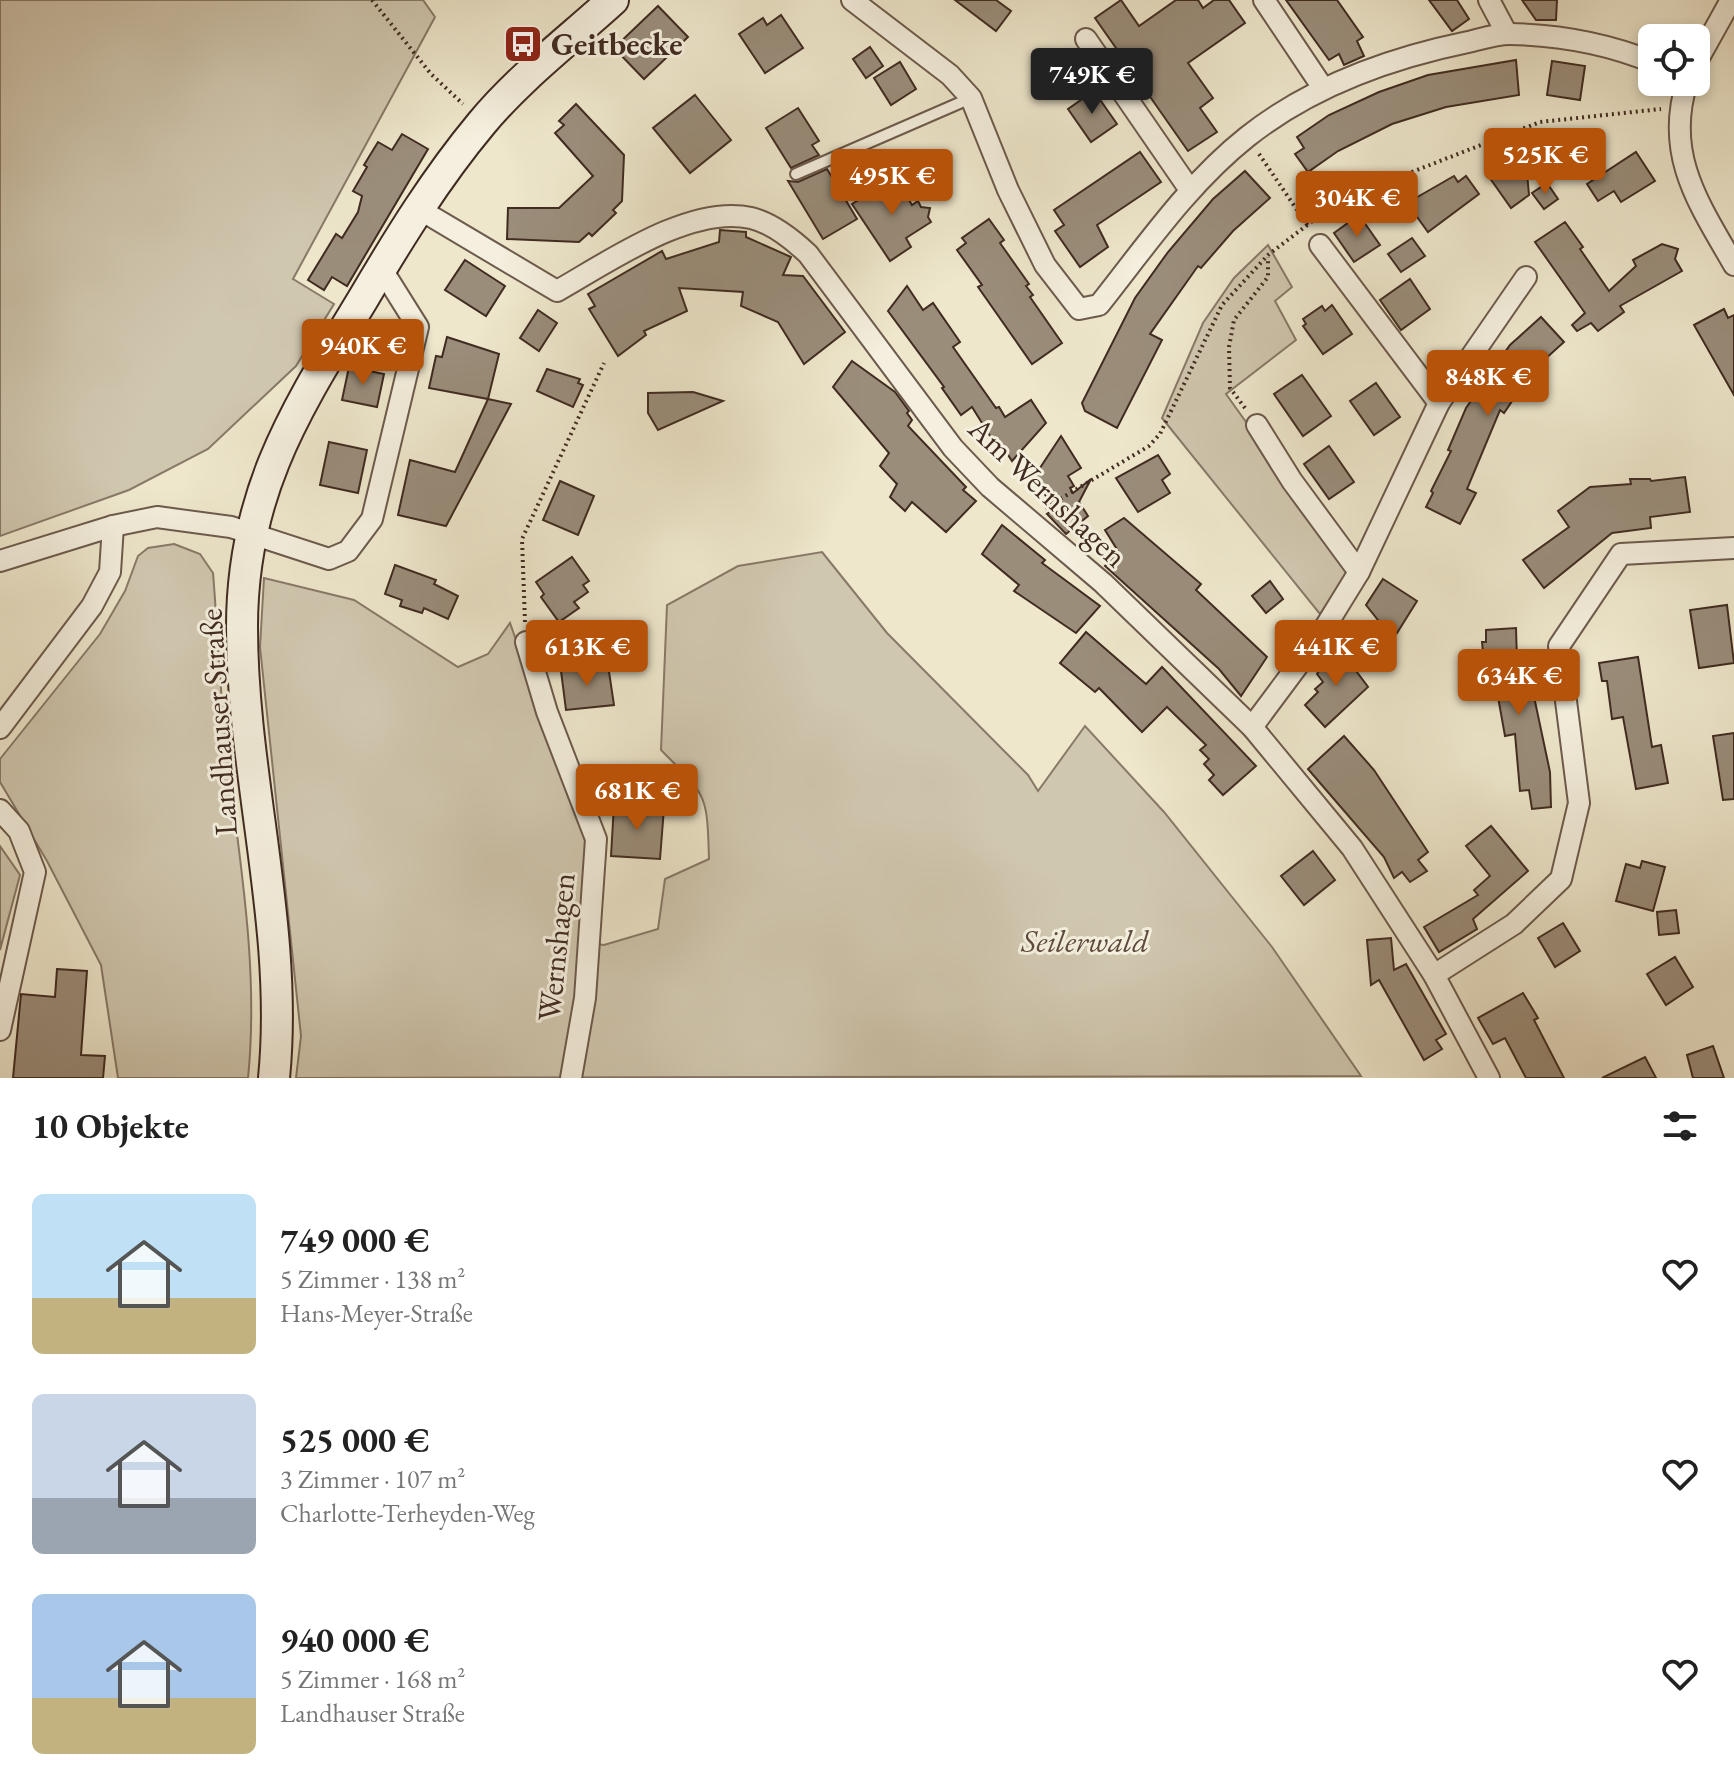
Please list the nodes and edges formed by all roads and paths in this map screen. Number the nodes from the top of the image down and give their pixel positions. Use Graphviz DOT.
graph roads {
  1 [pos="372,0"];
  2 [pos="613,0"];
  3 [pos="852,0"];
  4 [pos="1264,0"];
  5 [pos="1489,0"];
  6 [pos="1731,0"];
  7 [pos="1507,34"];
  8 [pos="1710,38"];
  9 [pos="1086,39"];
  10 [pos="1638,56"];
  11 [pos="1323,88"];
  12 [pos="1683,96"];
  13 [pos="971,98"];
  14 [pos="1679,107"];
  15 [pos="482,122"];
  16 [pos="1248,136"];
  17 [pos="796,174"];
  18 [pos="1190,190"];
  19 [pos="419,209"];
  20 [pos="1307,225"];
  21 [pos="1320,245"];
  22 [pos="1268,255"];
  23 [pos="1734,265"];
  24 [pos="381,268"];
  25 [pos="1526,277"];
  26 [pos="604,363"];
  27 [pos="1439,403"];
  28 [pos="1257,425"];
  29 [pos="1028,518"];
  30 [pos="113,526"];
  31 [pos="250,532"];
  32 [pos="1734,548"];
  33 [pos="0,561"];
  34 [pos="1359,572"];
  35 [pos="526,642"];
  36 [pos="1252,727"];
  37 [pos="0,728"];
  38 [pos="0,810"];
  39 [pos="1434,975"];
  40 [pos="0,1030"];
  41 [pos="274,1078"];
  42 [pos="571,1078"];
  43 [pos="1489,1078"];
  1 -- 15 [label="path"];
  2 -- 15 [label="street"];
  3 -- 13 [label="street"];
  4 -- 11 [label="street"];
  5 -- 7 [label="street"];
  6 -- 8 [label="street"];
  7 -- 10 [label="street"];
  7 -- 11 [label="street"];
  9 -- 18 [label="street"];
  11 -- 16 [label="street"];
  12 -- 14 [label="street"];
  13 -- 17 [label="lane"];
  13 -- 18 [label="street"];
  14 -- 20 [label="path"];
  14 -- 23 [label="street"];
  15 -- 19 [label="street"];
  16 -- 18 [label="street"];
  16 -- 20 [label="path"];
  19 -- 24 [label="street"];
  19 -- 29 [label="street, Am Wernshagen"];
  20 -- 22 [label="path"];
  21 -- 27 [label="street"];
  22 -- 28 [label="path"];
  22 -- 29 [label="path"];
  24 -- 31 [label="street"];
  24 -- 31 [label="street"];
  25 -- 27 [label="street"];
  26 -- 35 [label="path"];
  27 -- 34 [label="street"];
  28 -- 34 [label="street"];
  29 -- 36 [label="street, Am Wernshagen"];
  30 -- 31 [label="street"];
  30 -- 33 [label="street"];
  30 -- 37 [label="street"];
  31 -- 41 [label="street, Landhauser Straße"];
  32 -- 39 [label="street"];
  34 -- 36 [label="street"];
  35 -- 42 [label="street, Wernshagen"];
  36 -- 39 [label="street, Am Wernshagen"];
  38 -- 40 [label="street"];
  39 -- 43 [label="street, Am Wernshagen"];
}
